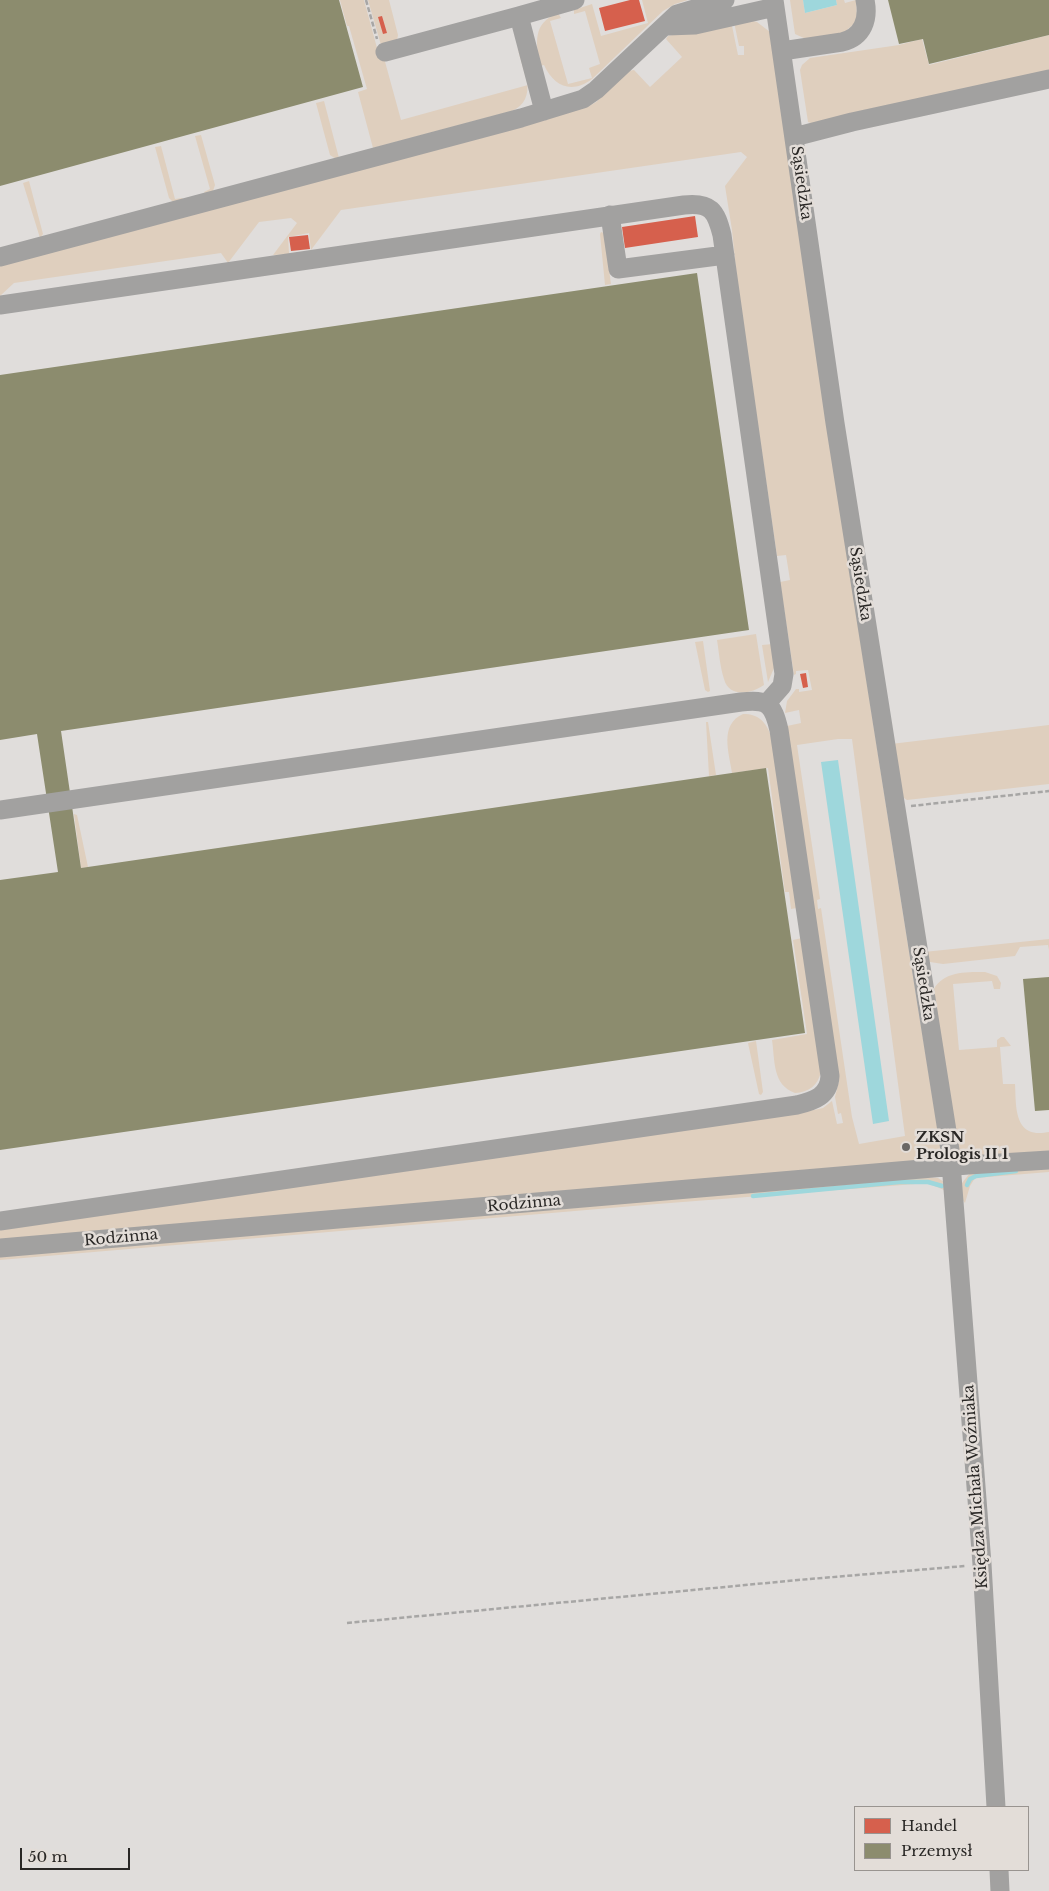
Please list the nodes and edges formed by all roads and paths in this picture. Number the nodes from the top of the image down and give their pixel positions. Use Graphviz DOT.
graph roads {
  1 [pos="366,0"];
  2 [pos="574,0"];
  3 [pos="725,0"];
  4 [pos="865,0"];
  5 [pos="774,4"];
  6 [pos="519,16"];
  7 [pos="667,26"];
  8 [pos="782,51"];
  9 [pos="385,52"];
  10 [pos="1049,78"];
  11 [pos="544,111"];
  12 [pos="794,137"];
  13 [pos="610,216"];
  14 [pos="725,255"];
  15 [pos="0,257"];
  16 [pos="0,305"];
  17 [pos="767,703"];
  18 [pos="1049,791"];
  19 [pos="895,808"];
  20 [pos="0,810"];
  21 [pos="1049,1160"];
  22 [pos="952,1167"];
  23 [pos="0,1221"];
  24 [pos="0,1248"];
  25 [pos="982,1564"];
  26 [pos="347,1623"];
  27 [pos="996,1806"];
  28 [pos="999,1871"];
  29 [pos="1000,1891"];
  1 -- 9 [label="path"];
  2 -- 6 [label="street"];
  3 -- 7 [label="street"];
  4 -- 8 [label="street"];
  5 -- 7 [label="street"];
  5 -- 8 [label="street, Sąsiedzka"];
  6 -- 9 [label="street"];
  6 -- 11 [label="street"];
  7 -- 11 [label="street"];
  8 -- 12 [label="street, Sąsiedzka"];
  10 -- 12 [label="street"];
  11 -- 15 [label="street"];
  12 -- 19 [label="street, Sąsiedzka"];
  13 -- 14 [label="street"];
  13 -- 14 [label="street"];
  13 -- 16 [label="street"];
  14 -- 17 [label="street"];
  17 -- 20 [label="street"];
  17 -- 23 [label="street"];
  18 -- 19 [label="path"];
  19 -- 22 [label="street, Sąsiedzka"];
  21 -- 22 [label="street, Rodzinna"];
  22 -- 24 [label="street, Rodzinna"];
  22 -- 25 [label="street, Księdza Michała Woźniaka"];
  25 -- 26 [label="path"];
  25 -- 27 [label="street, Księdza Michała Woźniaka"];
  28 -- 29 [label="street"];
}
